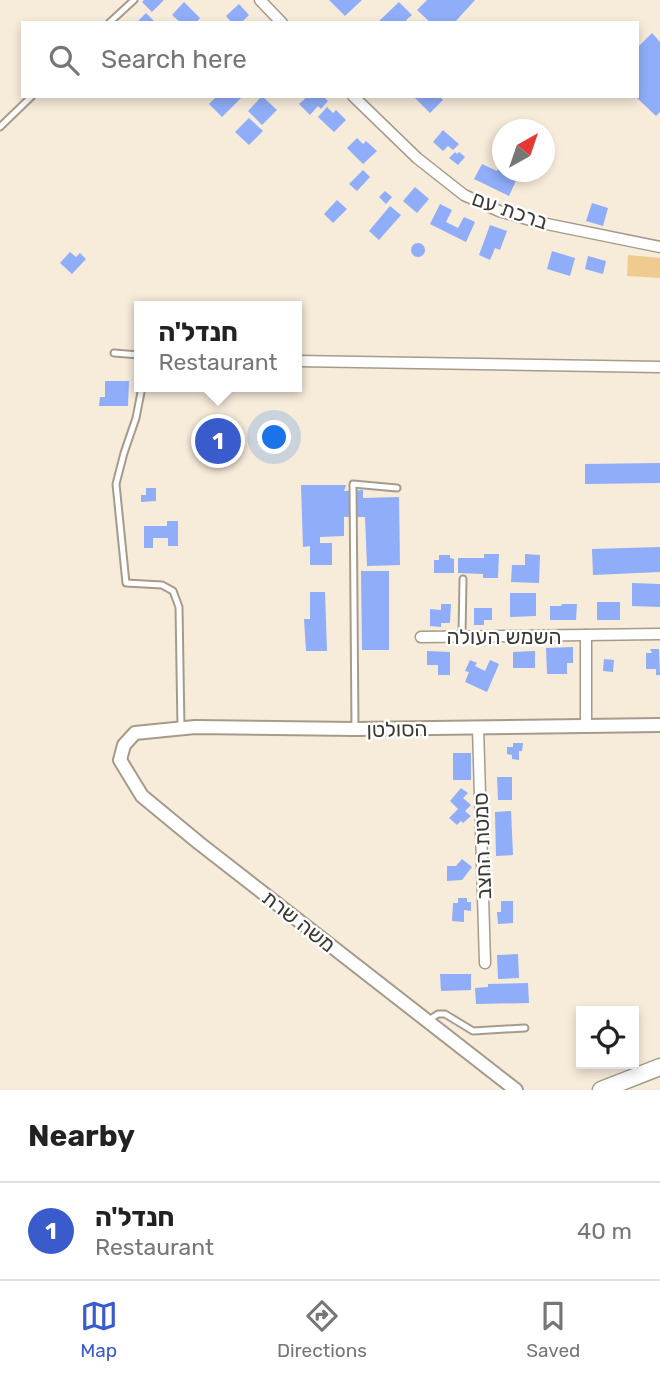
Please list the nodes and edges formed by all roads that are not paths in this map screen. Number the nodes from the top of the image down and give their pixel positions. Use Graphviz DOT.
graph roads {
  1 [pos="134,0"];
  2 [pos="260,0"];
  3 [pos="111,21"];
  4 [pos="280,21"];
  5 [pos="30,98"];
  6 [pos="355,98"];
  7 [pos="0,127"];
  8 [pos="660,247"];
  9 [pos="114,353"];
  10 [pos="134,355"];
  11 [pos="302,361"];
  12 [pos="660,367"];
  13 [pos="141,392"];
  14 [pos="397,488"];
  15 [pos="463,579"];
  16 [pos="660,634"];
  17 [pos="586,635"];
  18 [pos="462,636"];
  19 [pos="421,637"];
  20 [pos="660,725"];
  21 [pos="586,726"];
  22 [pos="478,728"];
  23 [pos="181,729"];
  24 [pos="355,729"];
  25 [pos="135,733"];
  26 [pos="485,963"];
  27 [pos="427,1021"];
  28 [pos="525,1028"];
  29 [pos="660,1067"];
  30 [pos="516,1090"];
  31 [pos="601,1090"];
  1 -- 3 [label="lane"];
  2 -- 4 [label="street"];
  5 -- 7 [label="lane"];
  6 -- 8 [label="street, ברכת עם"];
  9 -- 10 [label="lane"];
  11 -- 12 [label="street"];
  13 -- 23 [label="lane"];
  14 -- 24 [label="lane"];
  15 -- 18 [label="lane"];
  16 -- 17 [label="street, השמש העולה"];
  17 -- 18 [label="street, השמש העולה"];
  17 -- 21 [label="street, השמש העולה"];
  18 -- 19 [label="street, השמש העולה"];
  20 -- 21 [label="street, הסולטן"];
  21 -- 22 [label="street, הסולטן"];
  22 -- 24 [label="street, הסולטן"];
  22 -- 26 [label="street, סמטת החצב"];
  23 -- 24 [label="street, הסולטן"];
  23 -- 25 [label="street, הסולטן"];
  25 -- 27 [label="street, משה שרת"];
  27 -- 28 [label="lane"];
  27 -- 30 [label="street, משה שרת"];
  29 -- 31 [label="highway"];
}
